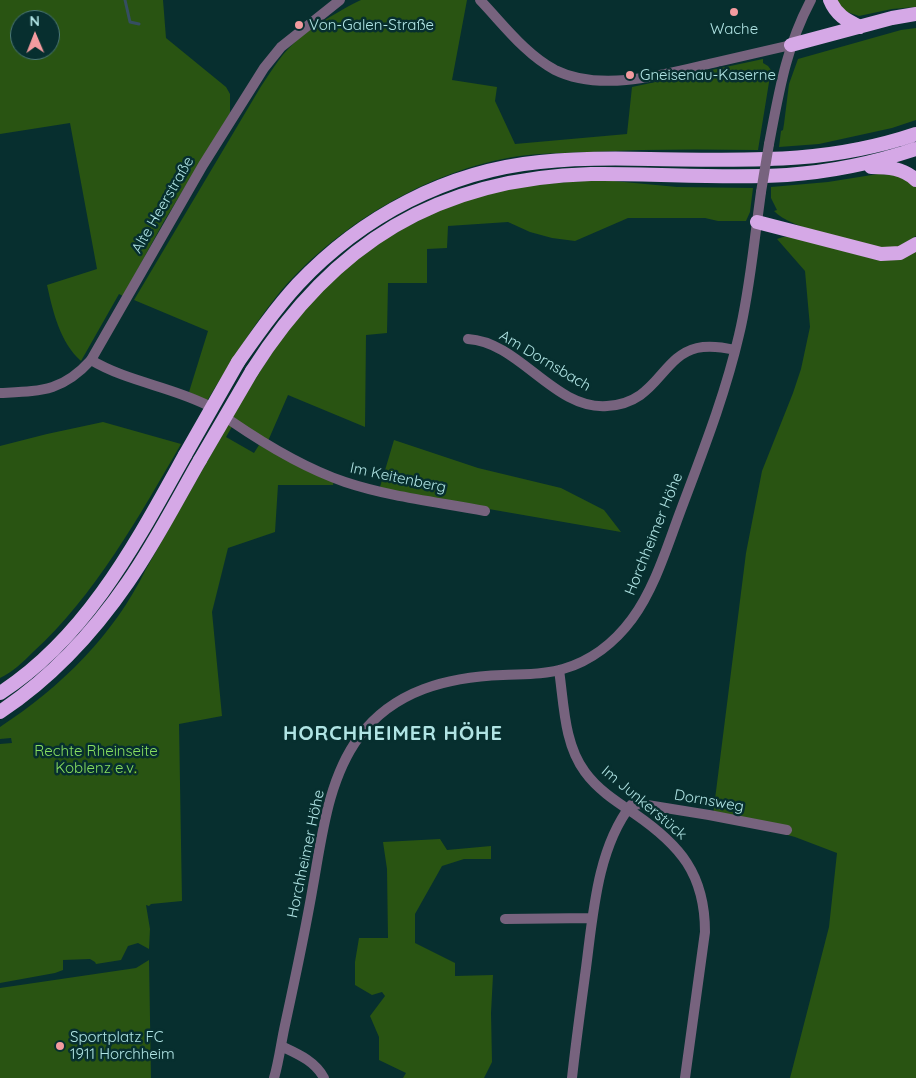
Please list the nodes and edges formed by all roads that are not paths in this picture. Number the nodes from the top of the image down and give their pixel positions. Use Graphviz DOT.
graph roads {
  1 [pos="340,0"];
  2 [pos="480,0"];
  3 [pos="811,0"];
  4 [pos="830,0"];
  5 [pos="916,14"];
  6 [pos="860,27"];
  7 [pos="791,45"];
  8 [pos="915,134"];
  9 [pos="916,150"];
  10 [pos="855,166"];
  11 [pos="916,180"];
  12 [pos="757,222"];
  13 [pos="916,244"];
  14 [pos="468,339"];
  15 [pos="735,350"];
  16 [pos="91,360"];
  17 [pos="0,393"];
  18 [pos="205,404"];
  19 [pos="231,421"];
  20 [pos="485,510"];
  21 [pos="559,670"];
  22 [pos="16,682"];
  23 [pos="0,686"];
  24 [pos="0,693"];
  25 [pos="0,712"];
  26 [pos="628,810"];
  27 [pos="787,830"];
  28 [pos="592,918"];
  29 [pos="505,919"];
  30 [pos="281,1046"];
  31 [pos="274,1078"];
  32 [pos="324,1078"];
  33 [pos="572,1078"];
  34 [pos="685,1078"];
  1 -- 16 [label="street, Alte Heerstraße"];
  2 -- 7 [label="street"];
  3 -- 7 [label="street"];
  4 -- 6 [label="highway"];
  5 -- 6 [label="highway"];
  6 -- 7 [label="highway"];
  7 -- 12 [label="street, Horchheimer Höhe, bridge"];
  8 -- 22 [label="highway, bridge"];
  9 -- 10 [label="highway"];
  10 -- 11 [label="highway"];
  10 -- 25 [label="highway, bridge"];
  12 -- 13 [label="highway"];
  12 -- 15 [label="street, Horchheimer Höhe"];
  14 -- 15 [label="street, Am Dornsbach"];
  15 -- 21 [label="street, Horchheimer Höhe"];
  16 -- 17 [label="street, Alte Heerstraße"];
  16 -- 18 [label="street"];
  19 -- 20 [label="street, Im Keitenberg"];
  21 -- 26 [label="street, Im Junkerstück"];
  21 -- 30 [label="street, Horchheimer Höhe"];
  22 -- 23 [label="highway"];
  22 -- 24 [label="highway"];
  26 -- 27 [label="street, Dornsweg"];
  26 -- 28 [label="street"];
  26 -- 34 [label="street, Im Junkerstück"];
  28 -- 29 [label="street"];
  28 -- 33 [label="street"];
  30 -- 31 [label="street, Horchheimer Höhe"];
  30 -- 32 [label="street"];
}
